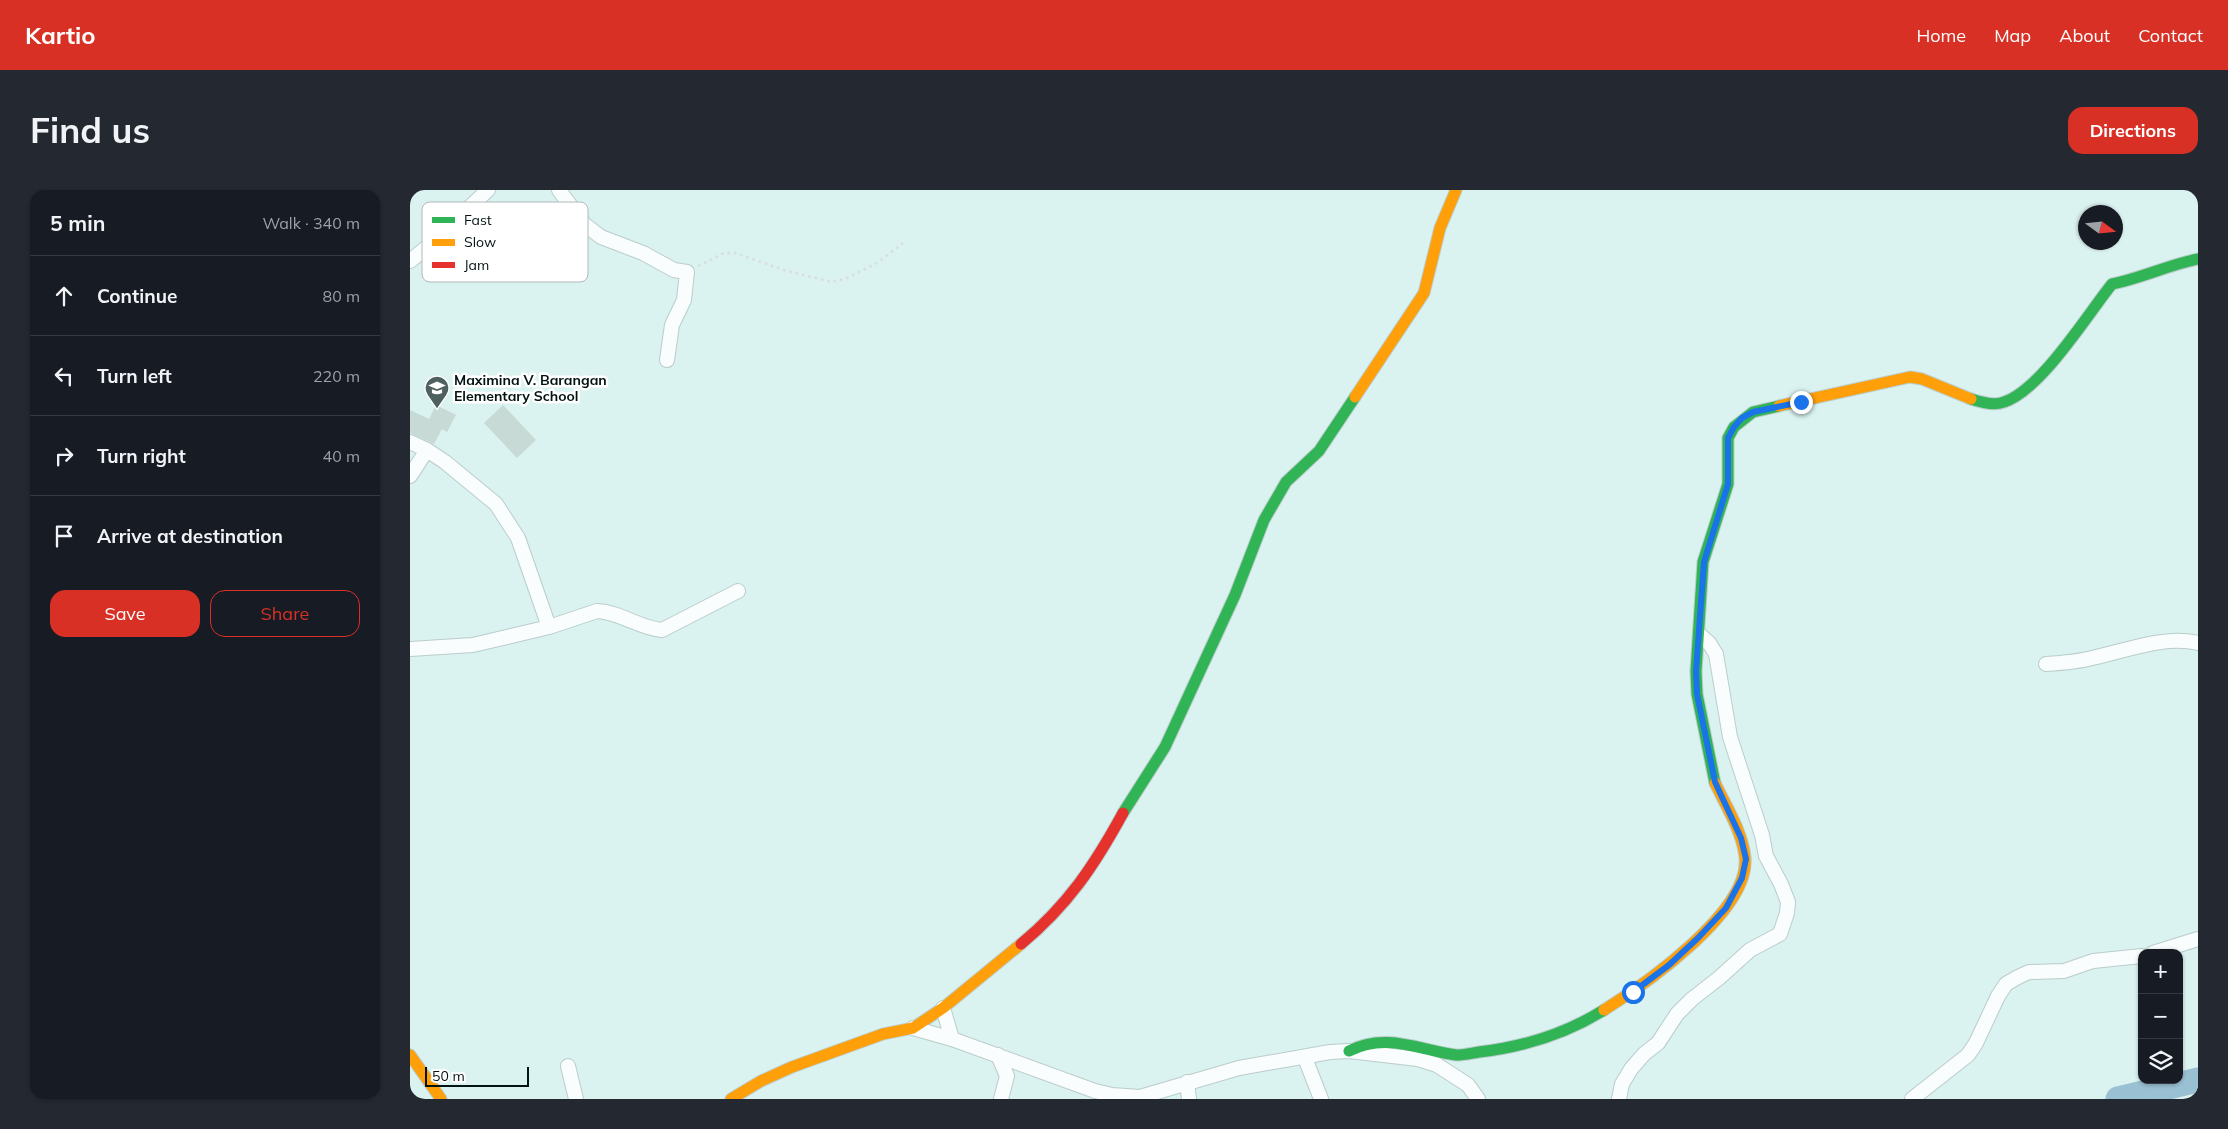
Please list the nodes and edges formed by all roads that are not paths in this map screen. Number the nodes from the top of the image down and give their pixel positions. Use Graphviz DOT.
graph roads {
  1 [pos="488,190"];
  2 [pos="559,190"];
  3 [pos="1456,190"];
  4 [pos="475,202"];
  5 [pos="568,202"];
  6 [pos="588,227"];
  7 [pos="422,252"];
  8 [pos="2198,260"];
  9 [pos="410,261"];
  10 [pos="667,360"];
  11 [pos="410,442"];
  12 [pos="427,450"];
  13 [pos="410,476"];
  14 [pos="738,590"];
  15 [pos="549,627"];
  16 [pos="1700,635"];
  17 [pos="2198,643"];
  18 [pos="410,649"];
  19 [pos="2046,664"];
  20 [pos="2198,939"];
  21 [pos="2166,949"];
  22 [pos="2138,956"];
  23 [pos="943,1008"];
  24 [pos="913,1028"];
  25 [pos="952,1039"];
  26 [pos="1385,1048"];
  27 [pos="410,1055"];
  28 [pos="998,1055"];
  29 [pos="1305,1058"];
  30 [pos="568,1066"];
  31 [pos="1187,1082"];
  32 [pos="1318,1096"];
  33 [pos="441,1099"];
  34 [pos="576,1099"];
  35 [pos="731,1099"];
  36 [pos="1001,1099"];
  37 [pos="1189,1099"];
  38 [pos="1478,1099"];
  39 [pos="1619,1099"];
  40 [pos="1912,1099"];
  1 -- 4 [label="street"];
  2 -- 5 [label="street"];
  3 -- 23 [label="street"];
  6 -- 10 [label="street"];
  7 -- 9 [label="street"];
  8 -- 16 [label="street"];
  11 -- 12 [label="street"];
  12 -- 13 [label="street"];
  12 -- 15 [label="street"];
  14 -- 15 [label="street"];
  15 -- 18 [label="street"];
  16 -- 26 [label="street"];
  16 -- 39 [label="street"];
  17 -- 19 [label="street"];
  20 -- 21 [label="street"];
  22 -- 40 [label="street"];
  23 -- 24 [label="street"];
  23 -- 25 [label="street"];
  24 -- 25 [label="street"];
  24 -- 35 [label="street"];
  25 -- 28 [label="street"];
  26 -- 29 [label="street"];
  26 -- 38 [label="street"];
  27 -- 33 [label="street"];
  28 -- 31 [label="street"];
  28 -- 36 [label="street"];
  29 -- 31 [label="street"];
  29 -- 32 [label="street"];
  30 -- 34 [label="street"];
  31 -- 37 [label="street"];
}
